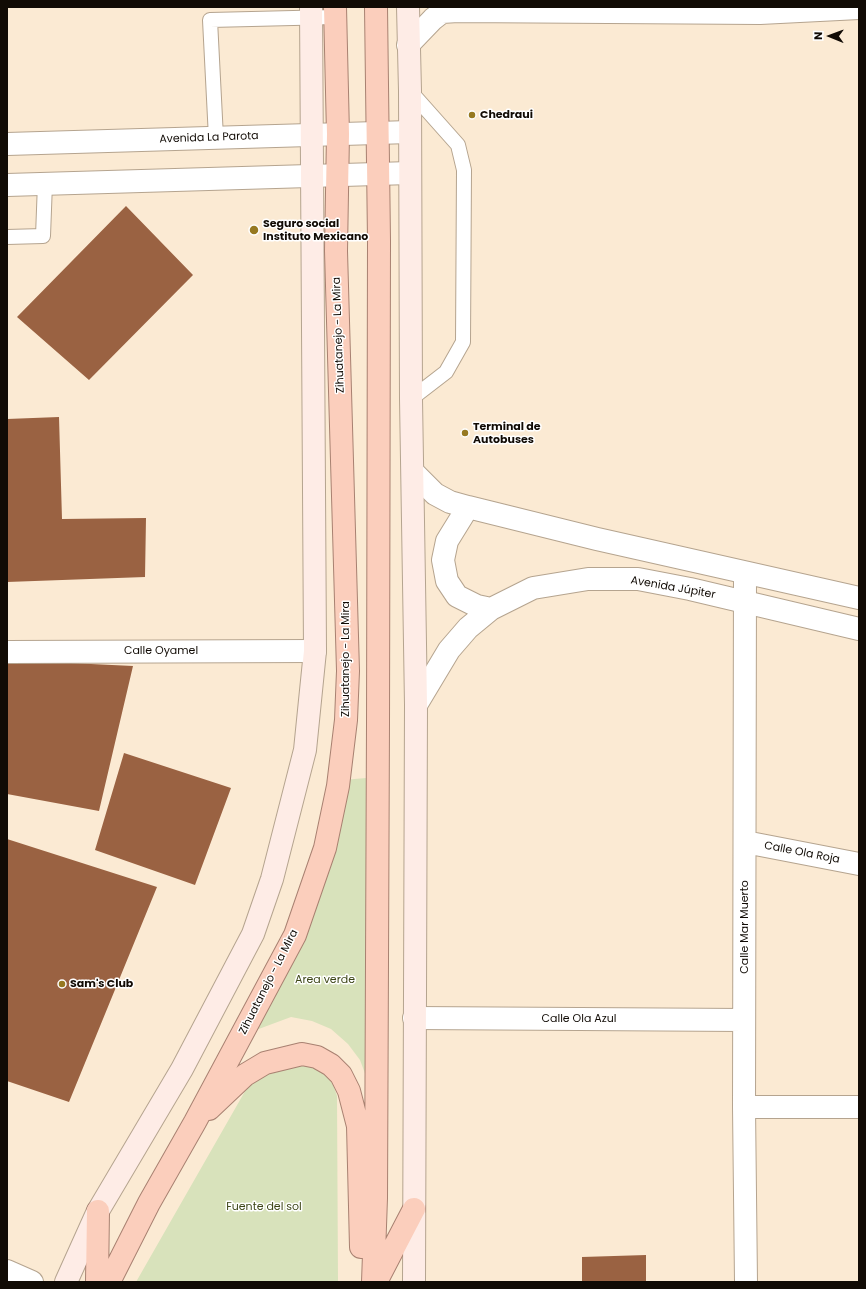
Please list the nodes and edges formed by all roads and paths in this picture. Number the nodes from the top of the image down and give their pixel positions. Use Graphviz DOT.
graph roads {
  1 [pos="376,7"];
  2 [pos="408,7"];
  3 [pos="859,8"];
  4 [pos="442,10"];
  5 [pos="760,10"];
  6 [pos="311,12"];
  7 [pos="335,12"];
  8 [pos="408,45"];
  9 [pos="410,91"];
  10 [pos="410,132"];
  11 [pos="377,133"];
  12 [pos="312,134"];
  13 [pos="338,134"];
  14 [pos="216,138"];
  15 [pos="7,144"];
  16 [pos="410,173"];
  17 [pos="312,174"];
  18 [pos="377,174"];
  19 [pos="338,176"];
  20 [pos="45,184"];
  21 [pos="7,185"];
  22 [pos="7,237"];
  23 [pos="411,399"];
  24 [pos="414,473"];
  25 [pos="468,507"];
  26 [pos="745,573"];
  27 [pos="859,598"];
  28 [pos="744,602"];
  29 [pos="491,609"];
  30 [pos="859,629"];
  31 [pos="314,651"];
  32 [pos="7,652"];
  33 [pos="416,705"];
  34 [pos="745,842"];
  35 [pos="859,864"];
  36 [pos="414,1018"];
  37 [pos="744,1020"];
  38 [pos="744,1106"];
  39 [pos="859,1107"];
  40 [pos="195,1122"];
  41 [pos="414,1209"];
  42 [pos="98,1211"];
  43 [pos="7,1271"];
  44 [pos="32,1282"];
  45 [pos="66,1282"];
  46 [pos="98,1282"];
  47 [pos="109,1282"];
  48 [pos="361,1282"];
  49 [pos="373,1282"];
  50 [pos="376,1282"];
  51 [pos="414,1282"];
  52 [pos="746,1282"];
  1 -- 11 [label="highway"];
  2 -- 8 [label="main road"];
  3 -- 5 [label="street"];
  4 -- 5 [label="street"];
  4 -- 8 [label="street"];
  6 -- 7 [label="lane"];
  6 -- 12 [label="main road"];
  6 -- 14 [label="lane"];
  7 -- 13 [label="highway, Zihuatanejo - La Mira"];
  8 -- 9 [label="main road"];
  9 -- 10 [label="main road"];
  9 -- 23 [label="lane"];
  10 -- 11 [label="street, Avenida La Parota"];
  10 -- 16 [label="main road"];
  11 -- 13 [label="street, Avenida La Parota"];
  11 -- 18 [label="highway"];
  12 -- 13 [label="street, Avenida La Parota"];
  12 -- 14 [label="street, Avenida La Parota"];
  12 -- 17 [label="main road"];
  13 -- 19 [label="highway, Zihuatanejo - La Mira"];
  14 -- 15 [label="street, Avenida La Parota"];
  16 -- 18 [label="street"];
  16 -- 23 [label="main road"];
  17 -- 19 [label="street"];
  17 -- 20 [label="street"];
  17 -- 31 [label="main road"];
  18 -- 19 [label="street"];
  18 -- 49 [label="highway"];
  19 -- 40 [label="highway, Zihuatanejo - La Mira"];
  20 -- 21 [label="street"];
  20 -- 22 [label="lane"];
  23 -- 24 [label="main road"];
  24 -- 25 [label="street"];
  24 -- 33 [label="main road"];
  25 -- 26 [label="street"];
  25 -- 29 [label="street"];
  26 -- 27 [label="street"];
  26 -- 28 [label="street, Calle Mar Muerto"];
  28 -- 29 [label="street, Avenida Júpiter"];
  28 -- 30 [label="street, Avenida Júpiter"];
  28 -- 34 [label="street, Calle Mar Muerto"];
  29 -- 33 [label="street, Avenida Júpiter"];
  31 -- 32 [label="street, Calle Oyamel"];
  31 -- 42 [label="main road"];
  33 -- 36 [label="main road"];
  34 -- 35 [label="street, Calle Ola Roja"];
  34 -- 37 [label="street, Calle Mar Muerto"];
  36 -- 37 [label="street, Calle Ola Azul"];
  36 -- 41 [label="main road"];
  37 -- 38 [label="street, Calle Mar Muerto"];
  38 -- 39 [label="street"];
  38 -- 52 [label="street, Calle Mar Muerto"];
  40 -- 47 [label="highway, Zihuatanejo - La Mira"];
  40 -- 48 [label="highway"];
  41 -- 50 [label="highway"];
  41 -- 51 [label="main road"];
  42 -- 45 [label="main road"];
  42 -- 46 [label="highway"];
  43 -- 44 [label="street"];
}
